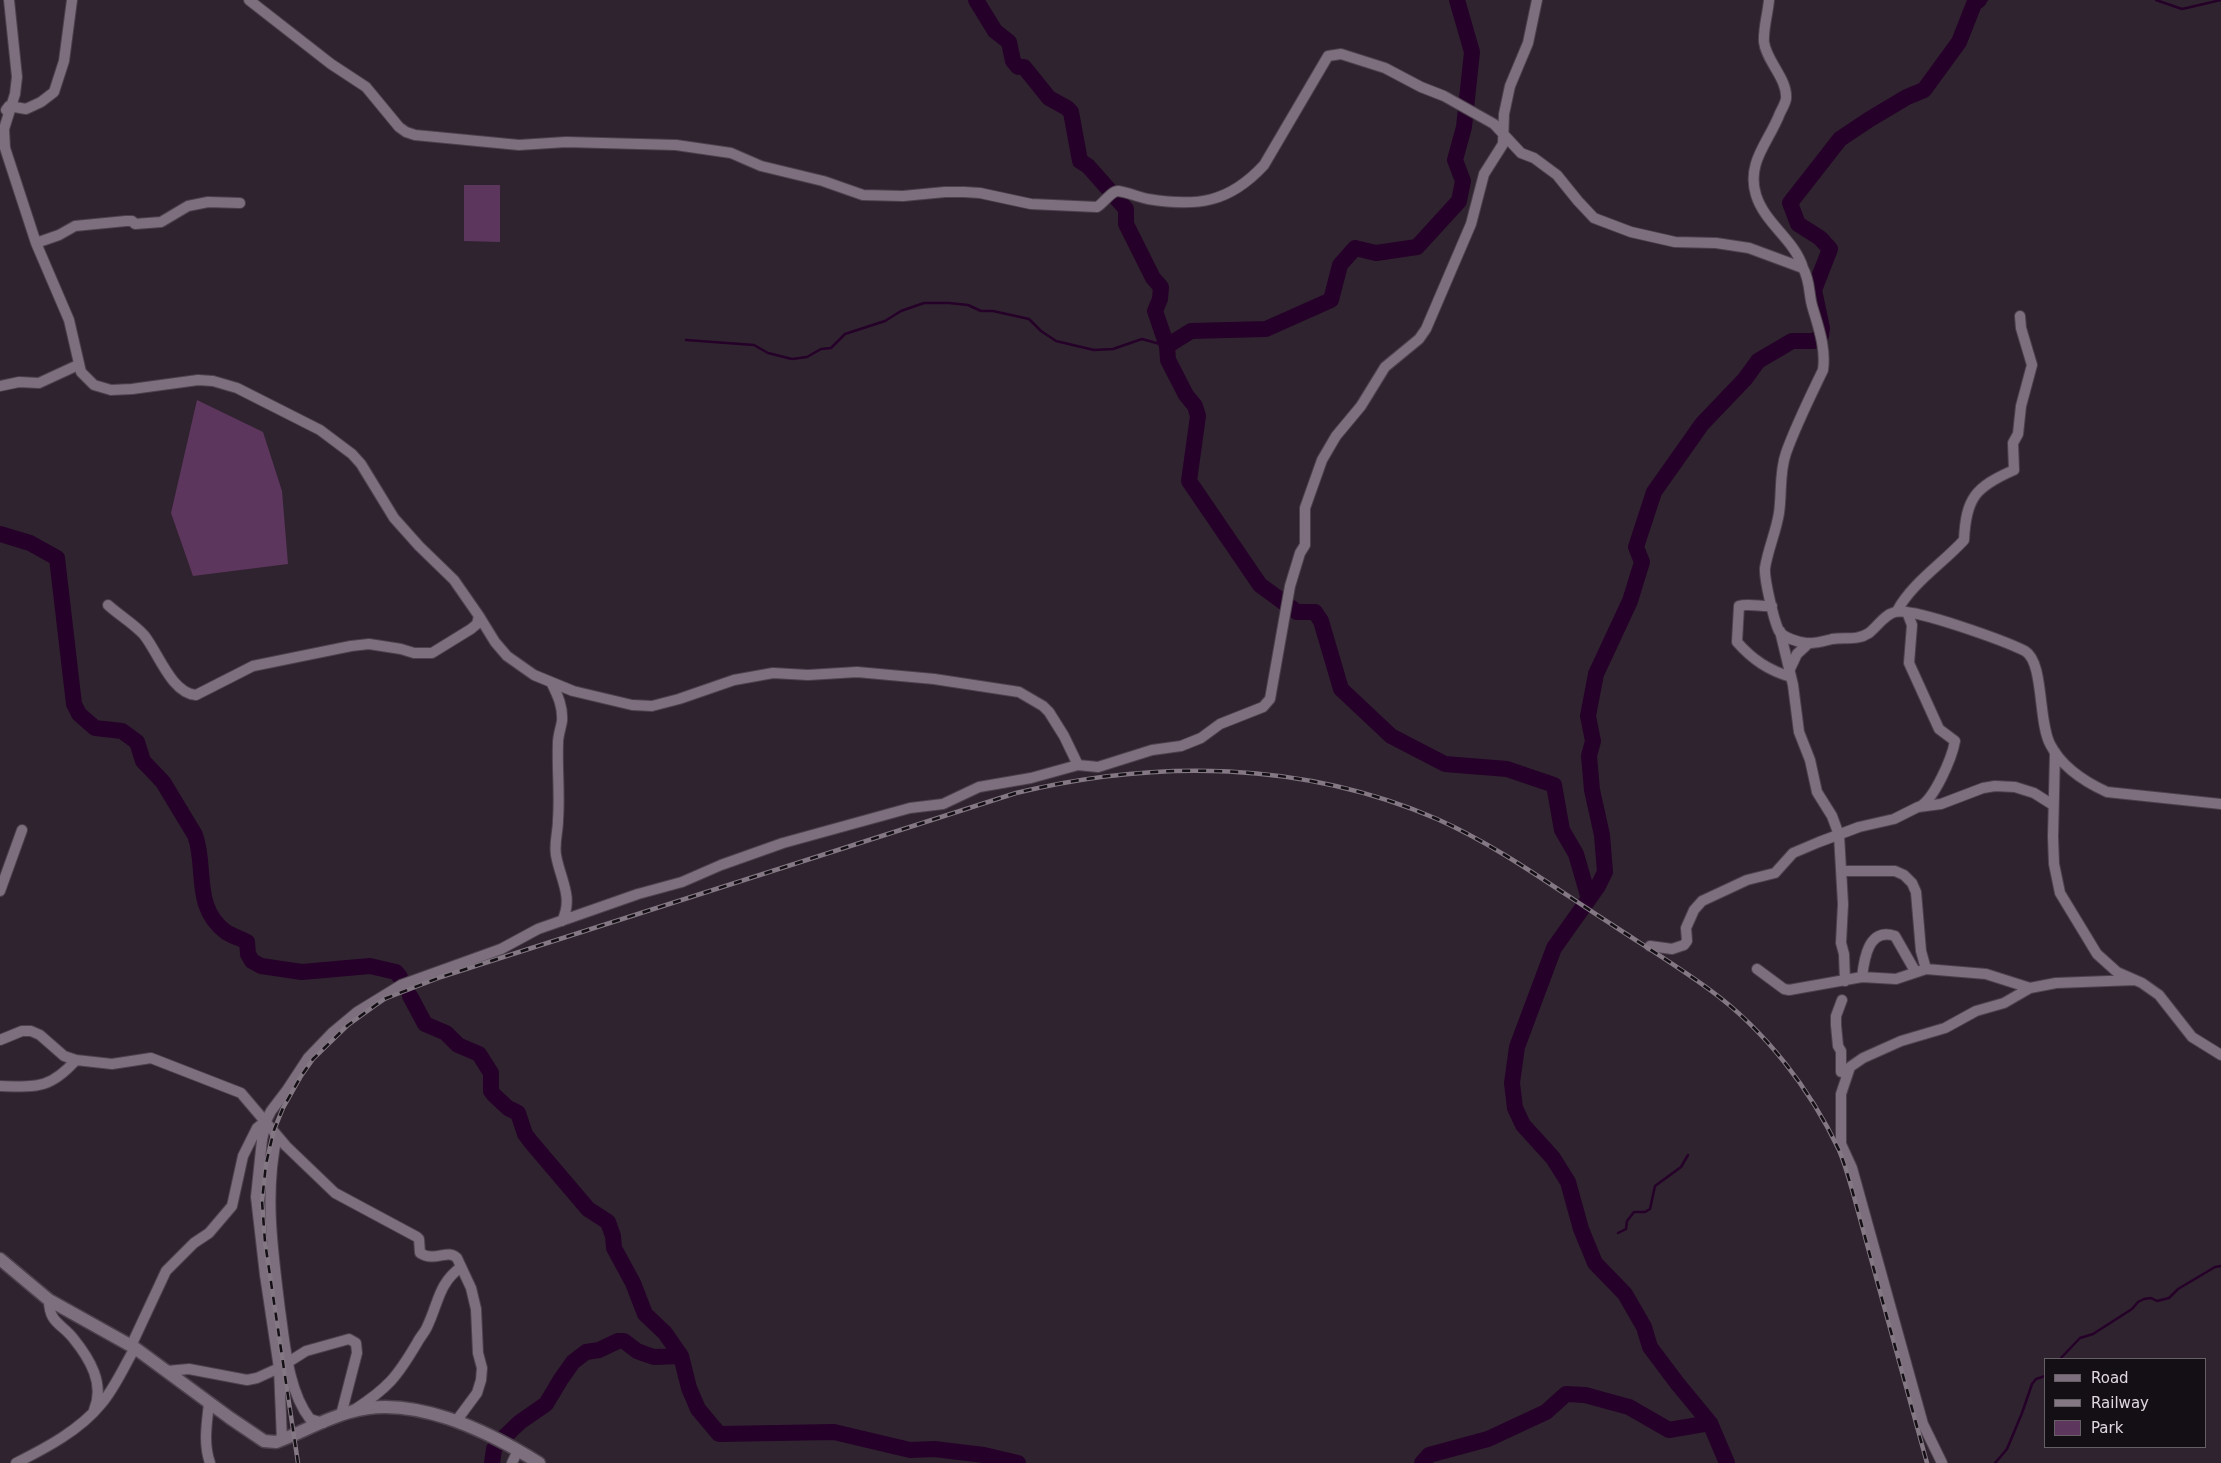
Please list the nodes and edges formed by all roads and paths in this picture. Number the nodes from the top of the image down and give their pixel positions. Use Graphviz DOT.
graph roads {
  1 [pos="9,0"];
  2 [pos="72,0"];
  3 [pos="249,0"];
  4 [pos="1537,0"];
  5 [pos="1769,0"];
  6 [pos="9,106"];
  7 [pos="0,118"];
  8 [pos="1505,134"];
  9 [pos="240,203"];
  10 [pos="36,243"];
  11 [pos="1803,268"];
  12 [pos="2020,316"];
  13 [pos="78,365"];
  14 [pos="0,386"];
  15 [pos="108,605"];
  16 [pos="1772,606"];
  17 [pos="1902,612"];
  18 [pos="479,616"];
  19 [pos="1780,631"];
  20 [pos="1809,643"];
  21 [pos="1790,674"];
  22 [pos="552,684"];
  23 [pos="2055,752"];
  24 [pos="1078,765"];
  25 [pos="2221,804"];
  26 [pos="2053,805"];
  27 [pos="1918,807"];
  28 [pos="22,830"];
  29 [pos="1839,835"];
  30 [pos="1842,870"];
  31 [pos="0,891"];
  32 [pos="562,921"];
  33 [pos="1650,946"];
  34 [pos="1926,969"];
  35 [pos="1757,970"];
  36 [pos="1915,971"];
  37 [pos="1862,977"];
  38 [pos="2135,980"];
  39 [pos="1845,981"];
  40 [pos="2030,988"];
  41 [pos="1842,1000"];
  42 [pos="0,1040"];
  43 [pos="2221,1055"];
  44 [pos="76,1060"];
  45 [pos="1841,1072"];
  46 [pos="0,1086"];
  47 [pos="266,1121"];
  48 [pos="277,1136"];
  49 [pos="0,1259"];
  50 [pos="461,1267"];
  51 [pos="49,1300"];
  52 [pos="133,1347"];
  53 [pos="289,1362"];
  54 [pos="279,1368"];
  55 [pos="167,1371"];
  56 [pos="209,1403"];
  57 [pos="93,1413"];
  58 [pos="346,1413"];
  59 [pos="457,1420"];
  60 [pos="323,1423"];
  61 [pos="282,1440"];
  62 [pos="518,1450"];
  63 [pos="16,1463"];
  64 [pos="210,1463"];
  65 [pos="512,1463"];
  66 [pos="539,1463"];
  67 [pos="1942,1463"];
  1 -- 6 [label="street"];
  2 -- 6 [label="street"];
  3 -- 8 [label="street"];
  4 -- 8 [label="street"];
  5 -- 11 [label="street"];
  6 -- 7 [label="street"];
  6 -- 10 [label="street"];
  8 -- 11 [label="street"];
  8 -- 24 [label="street"];
  9 -- 10 [label="street"];
  10 -- 13 [label="street"];
  11 -- 16 [label="street"];
  12 -- 17 [label="street"];
  13 -- 14 [label="street"];
  13 -- 18 [label="street"];
  15 -- 18 [label="street"];
  16 -- 19 [label="street"];
  16 -- 21 [label="street"];
  17 -- 20 [label="street"];
  17 -- 23 [label="street"];
  17 -- 27 [label="street"];
  18 -- 22 [label="street"];
  19 -- 20 [label="street"];
  19 -- 21 [label="street"];
  20 -- 21 [label="street"];
  21 -- 29 [label="street"];
  22 -- 24 [label="street"];
  22 -- 32 [label="street"];
  23 -- 25 [label="street"];
  23 -- 26 [label="street"];
  24 -- 32 [label="street"];
  26 -- 27 [label="street"];
  26 -- 38 [label="street"];
  27 -- 29 [label="street"];
  28 -- 31 [label="street"];
  29 -- 30 [label="street"];
  29 -- 33 [label="street"];
  30 -- 34 [label="street"];
  30 -- 39 [label="street"];
  32 -- 47 [label="street"];
  34 -- 36 [label="street"];
  34 -- 40 [label="street"];
  35 -- 39 [label="street"];
  36 -- 37 [label="street"];
  36 -- 37 [label="street"];
  37 -- 39 [label="street"];
  38 -- 40 [label="street"];
  38 -- 43 [label="street"];
  40 -- 67 [label="street"];
  41 -- 45 [label="street"];
  42 -- 44 [label="street"];
  44 -- 46 [label="street"];
  44 -- 47 [label="street"];
  47 -- 48 [label="street"];
  47 -- 52 [label="street"];
  47 -- 54 [label="street"];
  48 -- 50 [label="street"];
  48 -- 53 [label="street"];
  49 -- 51 [label="street"];
  50 -- 58 [label="street"];
  50 -- 59 [label="street"];
  51 -- 52 [label="street"];
  51 -- 57 [label="street"];
  52 -- 55 [label="street"];
  52 -- 57 [label="street"];
  53 -- 54 [label="street"];
  53 -- 58 [label="street"];
  53 -- 60 [label="street"];
  54 -- 55 [label="street"];
  54 -- 61 [label="street"];
  55 -- 56 [label="street"];
  56 -- 61 [label="street"];
  56 -- 64 [label="street"];
  57 -- 63 [label="street"];
  58 -- 59 [label="street"];
  58 -- 60 [label="street"];
  59 -- 62 [label="street"];
  60 -- 61 [label="street"];
  62 -- 65 [label="street"];
  62 -- 66 [label="street"];
}
